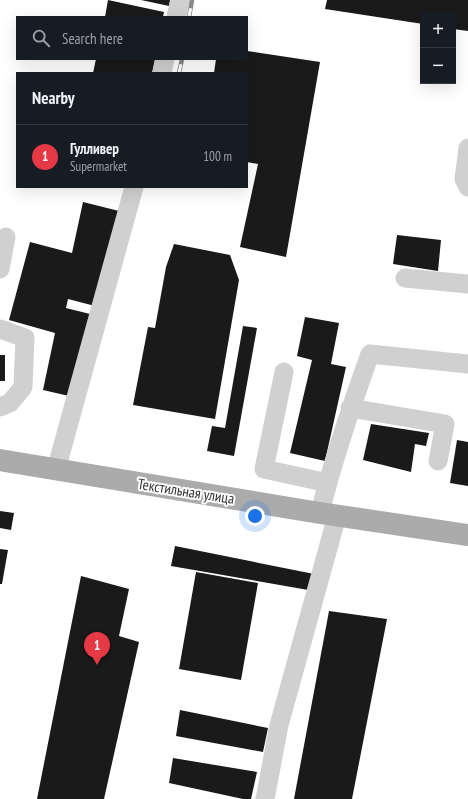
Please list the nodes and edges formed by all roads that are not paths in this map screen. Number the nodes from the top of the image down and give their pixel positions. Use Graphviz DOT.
graph roads {
  1 [pos="180,0"];
  2 [pos="176,16"];
  3 [pos="165,60"];
  4 [pos="162,72"];
  5 [pos="468,148"];
  6 [pos="468,187"];
  7 [pos="134,188"];
  8 [pos="6,237"];
  9 [pos="0,269"];
  10 [pos="405,278"];
  11 [pos="468,284"];
  12 [pos="0,329"];
  13 [pos="468,364"];
  14 [pos="284,372"];
  15 [pos="0,407"];
  16 [pos="350,408"];
  17 [pos="0,460"];
  18 [pos="438,461"];
  19 [pos="56,470"];
  20 [pos="328,483"];
  21 [pos="329,514"];
  22 [pos="468,535"];
  23 [pos="265,799"];
  1 -- 2 [label="lane"];
  3 -- 4 [label="lane"];
  5 -- 6 [label="lane"];
  7 -- 19 [label="lane"];
  8 -- 9 [label="lane"];
  10 -- 11 [label="lane"];
  12 -- 15 [label="lane"];
  13 -- 16 [label="lane"];
  14 -- 20 [label="lane"];
  16 -- 18 [label="lane"];
  16 -- 20 [label="lane"];
  17 -- 19 [label="main road, Текстильная улица"];
  19 -- 21 [label="main road, Текстильная улица"];
  20 -- 21 [label="lane"];
  21 -- 22 [label="main road, Текстильная улица"];
  21 -- 23 [label="lane"];
}
